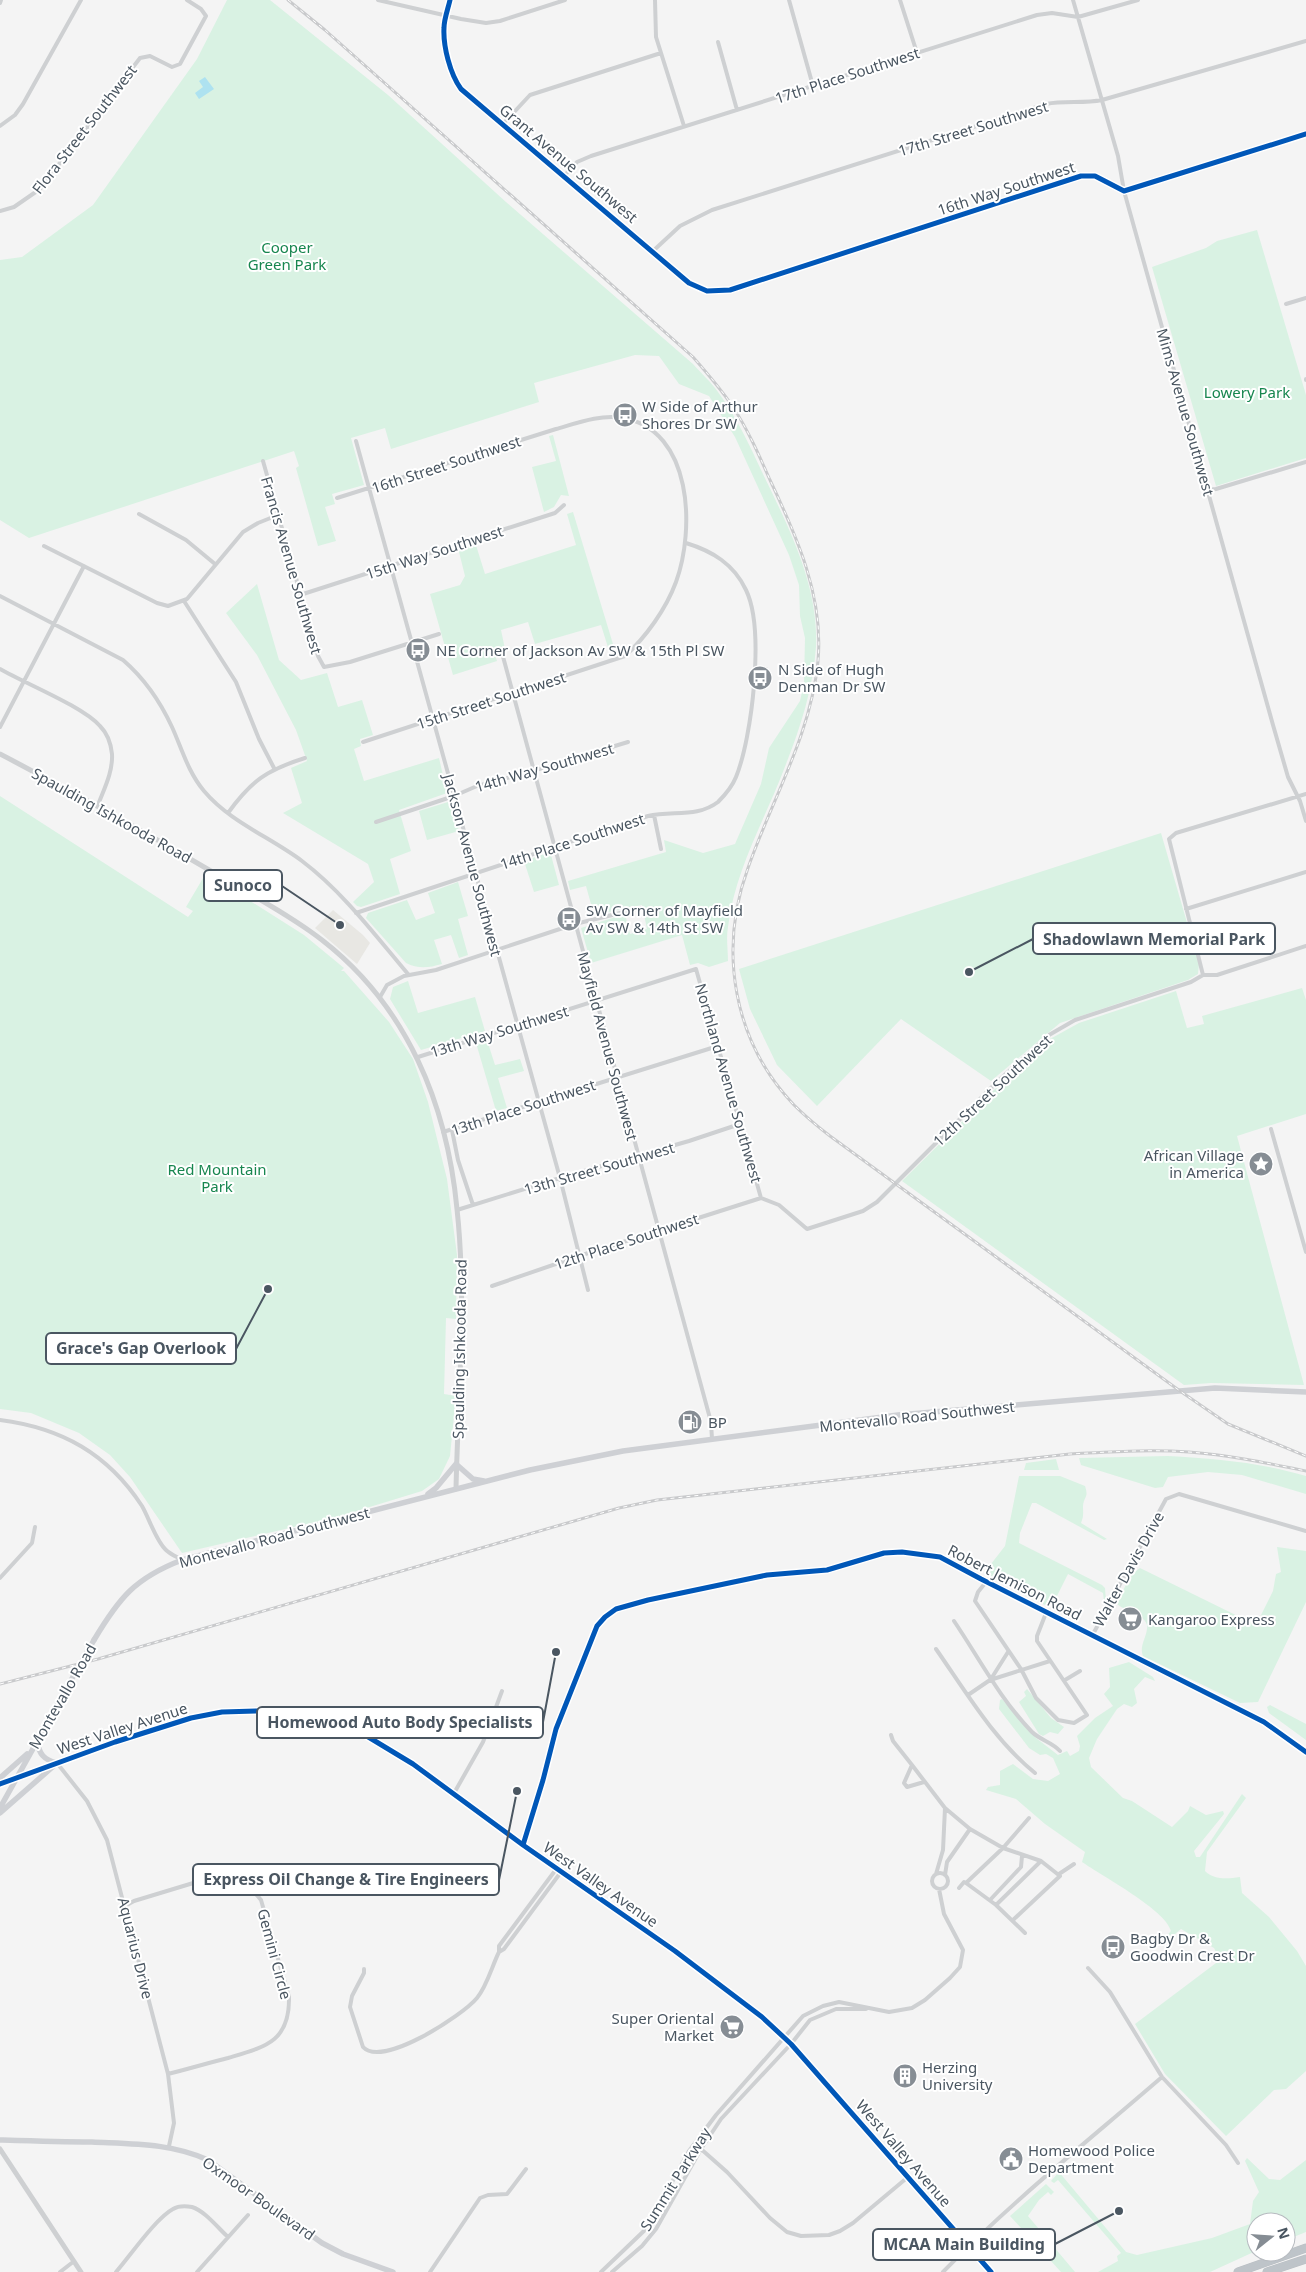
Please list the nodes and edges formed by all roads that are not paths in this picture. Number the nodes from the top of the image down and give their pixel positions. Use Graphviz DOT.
graph roads {
  1 [pos="81,0"];
  2 [pos="187,0"];
  3 [pos="378,0"];
  4 [pos="450,0"];
  5 [pos="565,0"];
  6 [pos="655,0"];
  7 [pos="789,0"];
  8 [pos="900,0"];
  9 [pos="1073,0"];
  10 [pos="1138,0"];
  11 [pos="446,16"];
  12 [pos="1078,17"];
  13 [pos="1306,41"];
  14 [pos="718,42"];
  15 [pos="660,53"];
  16 [pos="917,53"];
  17 [pos="814,86"];
  18 [pos="1102,100"];
  19 [pos="737,110"];
  20 [pos="503,124"];
  21 [pos="0,126"];
  22 [pos="684,126"];
  23 [pos="1306,134"];
  24 [pos="564,176"];
  25 [pos="1124,191"];
  26 [pos="0,211"];
  27 [pos="653,251"];
  28 [pos="740,286"];
  29 [pos="1306,298"];
  30 [pos="1286,304"];
  31 [pos="356,441"];
  32 [pos="263,461"];
  33 [pos="1306,462"];
  34 [pos="370,488"];
  35 [pos="1207,490"];
  36 [pos="337,498"];
  37 [pos="564,505"];
  38 [pos="139,514"];
  39 [pos="278,515"];
  40 [pos="686,543"];
  41 [pos="44,546"];
  42 [pos="215,564"];
  43 [pos="84,566"];
  44 [pos="390,566"];
  45 [pos="300,595"];
  46 [pos="0,596"];
  47 [pos="184,601"];
  48 [pos="54,624"];
  49 [pos="439,634"];
  50 [pos="412,643"];
  51 [pos="502,653"];
  52 [pos="620,659"];
  53 [pos="0,669"];
  54 [pos="23,682"];
  55 [pos="512,693"];
  56 [pos="433,719"];
  57 [pos="0,727"];
  58 [pos="363,742"];
  59 [pos="628,742"];
  60 [pos="0,754"];
  61 [pos="305,758"];
  62 [pos="274,768"];
  63 [pos="534,771"];
  64 [pos="1306,794"];
  65 [pos="454,796"];
  66 [pos="1297,797"];
  67 [pos="98,805"];
  68 [pos="228,813"];
  69 [pos="654,815"];
  70 [pos="1306,821"];
  71 [pos="376,822"];
  72 [pos="554,847"];
  73 [pos="661,849"];
  74 [pos="1306,872"];
  75 [pos="476,873"];
  76 [pos="640,908"];
  77 [pos="1186,909"];
  78 [pos="356,913"];
  79 [pos="575,924"];
  80 [pos="1306,946"];
  81 [pos="496,950"];
  82 [pos="696,969"];
  83 [pos="408,974"];
  84 [pos="1203,975"];
  85 [pos="380,997"];
  86 [pos="596,1000"];
  87 [pos="516,1025"];
  88 [pos="718,1046"];
  89 [pos="418,1057"];
  90 [pos="617,1078"];
  91 [pos="538,1103"];
  92 [pos="740,1124"];
  93 [pos="1271,1129"];
  94 [pos="452,1130"];
  95 [pos="443,1132"];
  96 [pos="639,1155"];
  97 [pos="560,1178"];
  98 [pos="761,1198"];
  99 [pos="473,1205"];
  100 [pos="458,1210"];
  101 [pos="659,1230"];
  102 [pos="1306,1252"];
  103 [pos="579,1256"];
  104 [pos="492,1286"];
  105 [pos="588,1290"];
  106 [pos="1306,1392"];
  107 [pos="0,1420"];
  108 [pos="712,1439"];
  109 [pos="456,1464"];
  110 [pos="486,1482"];
  111 [pos="456,1489"];
  112 [pos="424,1497"];
  113 [pos="34,1527"];
  114 [pos="1306,1531"];
  115 [pos="182,1560"];
  116 [pos="0,1578"];
  117 [pos="986,1582"];
  118 [pos="1046,1612"];
  119 [pos="109,1614"];
  120 [pos="954,1621"];
  121 [pos="1092,1636"];
  122 [pos="936,1649"];
  123 [pos="1008,1652"];
  124 [pos="1050,1661"];
  125 [pos="1020,1669"];
  126 [pos="1080,1671"];
  127 [pos="990,1680"];
  128 [pos="1065,1680"];
  129 [pos="502,1691"];
  130 [pos="968,1695"];
  131 [pos="891,1735"];
  132 [pos="37,1740"];
  133 [pos="32,1749"];
  134 [pos="1060,1751"];
  135 [pos="1306,1752"];
  136 [pos="57,1763"];
  137 [pos="912,1766"];
  138 [pos="1035,1774"];
  139 [pos="0,1778"];
  140 [pos="16,1778"];
  141 [pos="924,1782"];
  142 [pos="0,1784"];
  143 [pos="453,1795"];
  144 [pos="0,1808"];
  145 [pos="945,1808"];
  146 [pos="0,1813"];
  147 [pos="1029,1818"];
  148 [pos="970,1829"];
  149 [pos="523,1845"];
  150 [pos="1002,1848"];
  151 [pos="1022,1856"];
  152 [pos="1041,1862"];
  153 [pos="1074,1864"];
  154 [pos="559,1870"];
  155 [pos="936,1874"];
  156 [pos="1059,1874"];
  157 [pos="945,1875"];
  158 [pos="966,1883"];
  159 [pos="959,1888"];
  160 [pos="939,1889"];
  161 [pos="990,1900"];
  162 [pos="996,1905"];
  163 [pos="125,1906"];
  164 [pos="524,1912"];
  165 [pos="528,1916"];
  166 [pos="1013,1920"];
  167 [pos="1025,1933"];
  168 [pos="506,1936"];
  169 [pos="511,1940"];
  170 [pos="499,1952"];
  171 [pos="1088,1968"];
  172 [pos="364,1969"];
  173 [pos="870,2009"];
  174 [pos="784,2037"];
  175 [pos="791,2044"];
  176 [pos="168,2074"];
  177 [pos="1162,2077"];
  178 [pos="0,2140"];
  179 [pos="170,2146"];
  180 [pos="693,2147"];
  181 [pos="0,2149"];
  182 [pos="701,2149"];
  183 [pos="1238,2163"];
  184 [pos="526,2169"];
  185 [pos="908,2177"];
  186 [pos="248,2215"];
  187 [pos="228,2237"];
  188 [pos="968,2246"];
  189 [pos="1306,2248"];
  190 [pos="1306,2259"];
  191 [pos="73,2262"];
  192 [pos="60,2272"];
  193 [pos="81,2272"];
  194 [pos="116,2272"];
  195 [pos="197,2272"];
  196 [pos="393,2272"];
  197 [pos="430,2272"];
  198 [pos="601,2272"];
  199 [pos="612,2272"];
  200 [pos="943,2272"];
  201 [pos="991,2272"];
  202 [pos="1238,2272"];
  203 [pos="1267,2272"];
  1 -- 21 [label="street"];
  2 -- 26 [label="street, Flora Street Southwest"];
  3 -- 11 [label="street"];
  4 -- 11 [label="street, Grant Avenue Southwest"];
  5 -- 11 [label="street"];
  6 -- 15 [label="street"];
  7 -- 17 [label="street"];
  8 -- 16 [label="street"];
  9 -- 12 [label="street, Mims Avenue Southwest"];
  10 -- 12 [label="street, 17th Place Southwest"];
  11 -- 20 [label="street, Grant Avenue Southwest"];
  12 -- 16 [label="street, 17th Place Southwest"];
  12 -- 18 [label="street, Mims Avenue Southwest"];
  13 -- 18 [label="street, 17th Street Southwest"];
  14 -- 19 [label="street"];
  15 -- 20 [label="street"];
  15 -- 22 [label="street"];
  16 -- 17 [label="street, 17th Place Southwest"];
  17 -- 19 [label="street, 17th Place Southwest"];
  18 -- 25 [label="street, Mims Avenue Southwest"];
  18 -- 27 [label="street, 17th Street Southwest"];
  19 -- 22 [label="street, 17th Place Southwest"];
  20 -- 24 [label="street, Grant Avenue Southwest"];
  22 -- 24 [label="street, 17th Place Southwest"];
  23 -- 25 [label="street"];
  24 -- 27 [label="street, Grant Avenue Southwest"];
  25 -- 28 [label="street, 16th Way Southwest"];
  25 -- 35 [label="street, Mims Avenue Southwest"];
  27 -- 28 [label="street, Grant Avenue Southwest"];
  29 -- 30 [label="street"];
  31 -- 34 [label="street, Jackson Avenue Southwest"];
  32 -- 39 [label="street, Francis Avenue Southwest"];
  33 -- 35 [label="street"];
  34 -- 36 [label="street, 16th Street Southwest"];
  34 -- 40 [label="street, 16th Street Southwest"];
  34 -- 44 [label="street, Jackson Avenue Southwest"];
  35 -- 66 [label="street, Mims Avenue Southwest"];
  37 -- 44 [label="street, 15th Way Southwest"];
  38 -- 42 [label="street"];
  39 -- 42 [label="street"];
  39 -- 45 [label="street, Francis Avenue Southwest"];
  40 -- 52 [label="street, 16th Street Southwest"];
  40 -- 69 [label="street, 14th Place Southwest"];
  41 -- 43 [label="street"];
  42 -- 47 [label="street"];
  43 -- 47 [label="street"];
  43 -- 48 [label="street"];
  44 -- 45 [label="street, 15th Way Southwest"];
  44 -- 50 [label="street, Jackson Avenue Southwest"];
  45 -- 50 [label="street, Francis Avenue Southwest"];
  46 -- 48 [label="street"];
  47 -- 62 [label="street"];
  48 -- 54 [label="street"];
  48 -- 68 [label="street"];
  49 -- 50 [label="street"];
  50 -- 56 [label="street, Jackson Avenue Southwest"];
  51 -- 55 [label="street, Mayfield Avenue Southwest"];
  52 -- 55 [label="street, 15th Street Southwest"];
  53 -- 54 [label="street"];
  54 -- 57 [label="street"];
  54 -- 67 [label="street"];
  55 -- 56 [label="street, 15th Street Southwest"];
  55 -- 63 [label="street, Mayfield Avenue Southwest"];
  56 -- 58 [label="street, 15th Street Southwest"];
  56 -- 65 [label="street, Jackson Avenue Southwest"];
  59 -- 63 [label="street, 14th Way Southwest"];
  60 -- 67 [label="street, Spaulding Ishkooda Road"];
  61 -- 62 [label="street"];
  62 -- 68 [label="street"];
  63 -- 65 [label="street, 14th Way Southwest"];
  63 -- 72 [label="street, Mayfield Avenue Southwest"];
  64 -- 66 [label="street"];
  65 -- 71 [label="street, 14th Way Southwest"];
  65 -- 75 [label="street, Jackson Avenue Southwest"];
  66 -- 70 [label="street, Mims Avenue Southwest"];
  66 -- 77 [label="street"];
  67 -- 85 [label="street, Spaulding Ishkooda Road"];
  68 -- 78 [label="street"];
  69 -- 72 [label="street, 14th Place Southwest"];
  69 -- 73 [label="street"];
  72 -- 75 [label="street, 14th Place Southwest"];
  72 -- 79 [label="street, Mayfield Avenue Southwest"];
  74 -- 77 [label="street"];
  75 -- 78 [label="street, 14th Place Southwest"];
  75 -- 81 [label="street, Jackson Avenue Southwest"];
  76 -- 79 [label="street"];
  77 -- 84 [label="street"];
  78 -- 83 [label="street"];
  79 -- 81 [label="street"];
  79 -- 86 [label="street, Mayfield Avenue Southwest"];
  80 -- 84 [label="street, 12th Street Southwest"];
  81 -- 83 [label="street"];
  81 -- 87 [label="street, Jackson Avenue Southwest"];
  82 -- 86 [label="street, 13th Way Southwest"];
  82 -- 88 [label="street, Northland Avenue Southwest"];
  83 -- 85 [label="street"];
  84 -- 98 [label="street, 12th Street Southwest"];
  85 -- 89 [label="street, Spaulding Ishkooda Road"];
  86 -- 87 [label="street, 13th Way Southwest"];
  86 -- 90 [label="street, Mayfield Avenue Southwest"];
  87 -- 89 [label="street, 13th Way Southwest"];
  87 -- 91 [label="street, Jackson Avenue Southwest"];
  88 -- 90 [label="street, 13th Place Southwest"];
  88 -- 92 [label="street, Northland Avenue Southwest"];
  89 -- 95 [label="street, Spaulding Ishkooda Road"];
  90 -- 91 [label="street, 13th Place Southwest"];
  90 -- 96 [label="street, Mayfield Avenue Southwest"];
  91 -- 94 [label="street, 13th Place Southwest"];
  91 -- 97 [label="street, Jackson Avenue Southwest"];
  92 -- 96 [label="street, 13th Street Southwest"];
  92 -- 98 [label="street, Northland Avenue Southwest"];
  93 -- 102 [label="street"];
  94 -- 95 [label="street, 13th Place Southwest"];
  94 -- 99 [label="street"];
  95 -- 100 [label="street, Spaulding Ishkooda Road"];
  96 -- 97 [label="street, 13th Street Southwest"];
  96 -- 101 [label="street, Mayfield Avenue Southwest"];
  97 -- 99 [label="street, 13th Street Southwest"];
  97 -- 103 [label="street, Jackson Avenue Southwest"];
  98 -- 101 [label="street, 12th Place Southwest"];
  99 -- 100 [label="street, 13th Street Southwest"];
  100 -- 109 [label="street, Spaulding Ishkooda Road"];
  101 -- 103 [label="street, 12th Place Southwest"];
  101 -- 108 [label="street, Mayfield Avenue Southwest"];
  103 -- 104 [label="street, 12th Place Southwest"];
  103 -- 105 [label="street, Jackson Avenue Southwest"];
  106 -- 108 [label="main road, Montevallo Road Southwest"];
  107 -- 115 [label="street"];
  108 -- 110 [label="main road, Montevallo Road Southwest"];
  109 -- 110 [label="main road"];
  109 -- 111 [label="street, Spaulding Ishkooda Road"];
  109 -- 112 [label="main road"];
  110 -- 111 [label="main road"];
  111 -- 112 [label="main road, Montevallo Road Southwest"];
  112 -- 115 [label="main road, Montevallo Road Southwest"];
  113 -- 116 [label="street"];
  114 -- 121 [label="street, Walter Davis Drive"];
  115 -- 119 [label="main road, Montevallo Road Southwest"];
  117 -- 118 [label="street, Robert Jemison Road"];
  117 -- 123 [label="street"];
  117 -- 149 [label="street, Robert Jemison Road"];
  118 -- 121 [label="street, Robert Jemison Road"];
  118 -- 124 [label="street"];
  119 -- 132 [label="main road, Montevallo Road, bridge"];
  120 -- 127 [label="street"];
  121 -- 135 [label="street, Robert Jemison Road"];
  122 -- 130 [label="street"];
  123 -- 125 [label="street"];
  123 -- 127 [label="street"];
  124 -- 125 [label="street"];
  124 -- 128 [label="street"];
  125 -- 127 [label="street"];
  125 -- 128 [label="street"];
  126 -- 128 [label="street"];
  127 -- 130 [label="street"];
  127 -- 134 [label="street"];
  129 -- 143 [label="street"];
  130 -- 138 [label="street"];
  131 -- 137 [label="street"];
  132 -- 133 [label="main road, Montevallo Road"];
  132 -- 136 [label="main road"];
  133 -- 139 [label="main road"];
  133 -- 140 [label="main road, Montevallo Road"];
  136 -- 140 [label="street, West Valley Avenue"];
  136 -- 143 [label="street, West Valley Avenue"];
  136 -- 146 [label="main road"];
  136 -- 163 [label="street, Aquarius Drive"];
  137 -- 141 [label="street"];
  137 -- 141 [label="street"];
  140 -- 142 [label="street, West Valley Avenue"];
  140 -- 144 [label="main road, Montevallo Road"];
  141 -- 145 [label="street"];
  143 -- 149 [label="street, West Valley Avenue"];
  145 -- 148 [label="street"];
  145 -- 155 [label="street"];
  147 -- 150 [label="street"];
  148 -- 150 [label="street"];
  148 -- 157 [label="street"];
  149 -- 154 [label="street, West Valley Avenue"];
  150 -- 151 [label="street"];
  150 -- 158 [label="street"];
  151 -- 152 [label="street"];
  151 -- 161 [label="street"];
  152 -- 156 [label="street"];
  152 -- 162 [label="street"];
  153 -- 156 [label="street"];
  154 -- 164 [label="street"];
  154 -- 165 [label="street"];
  154 -- 174 [label="street, West Valley Avenue"];
  155 -- 157 [label="street"];
  155 -- 160 [label="street"];
  156 -- 166 [label="street"];
  157 -- 160 [label="street"];
  158 -- 159 [label="street"];
  158 -- 161 [label="street"];
  160 -- 173 [label="street"];
  161 -- 162 [label="street"];
  162 -- 166 [label="street"];
  163 -- 176 [label="street, Aquarius Drive"];
  163 -- 176 [label="street, Gemini Circle"];
  164 -- 165 [label="street"];
  164 -- 168 [label="street"];
  165 -- 169 [label="street"];
  166 -- 167 [label="street"];
  168 -- 169 [label="street"];
  168 -- 170 [label="street"];
  169 -- 170 [label="street"];
  170 -- 172 [label="street"];
  171 -- 177 [label="street"];
  173 -- 174 [label="street, Summit Parkway"];
  173 -- 175 [label="street, Summit Parkway"];
  174 -- 175 [label="street, West Valley Avenue"];
  174 -- 180 [label="street, Summit Parkway"];
  175 -- 182 [label="street, Summit Parkway"];
  175 -- 185 [label="street, West Valley Avenue"];
  176 -- 179 [label="street, Aquarius Drive"];
  177 -- 183 [label="street"];
  177 -- 188 [label="street"];
  178 -- 179 [label="main road, Oxmoor Boulevard"];
  179 -- 196 [label="main road, Oxmoor Boulevard"];
  180 -- 182 [label="street"];
  180 -- 198 [label="street, Summit Parkway"];
  181 -- 191 [label="street"];
  182 -- 185 [label="street"];
  182 -- 199 [label="street, Summit Parkway"];
  184 -- 197 [label="street"];
  185 -- 188 [label="street, West Valley Avenue"];
  186 -- 187 [label="street"];
  187 -- 194 [label="street"];
  187 -- 195 [label="street"];
  188 -- 200 [label="street"];
  188 -- 201 [label="street, West Valley Avenue"];
  189 -- 202 [label="highway"];
  190 -- 203 [label="highway"];
  191 -- 192 [label="street"];
  191 -- 193 [label="street"];
}
